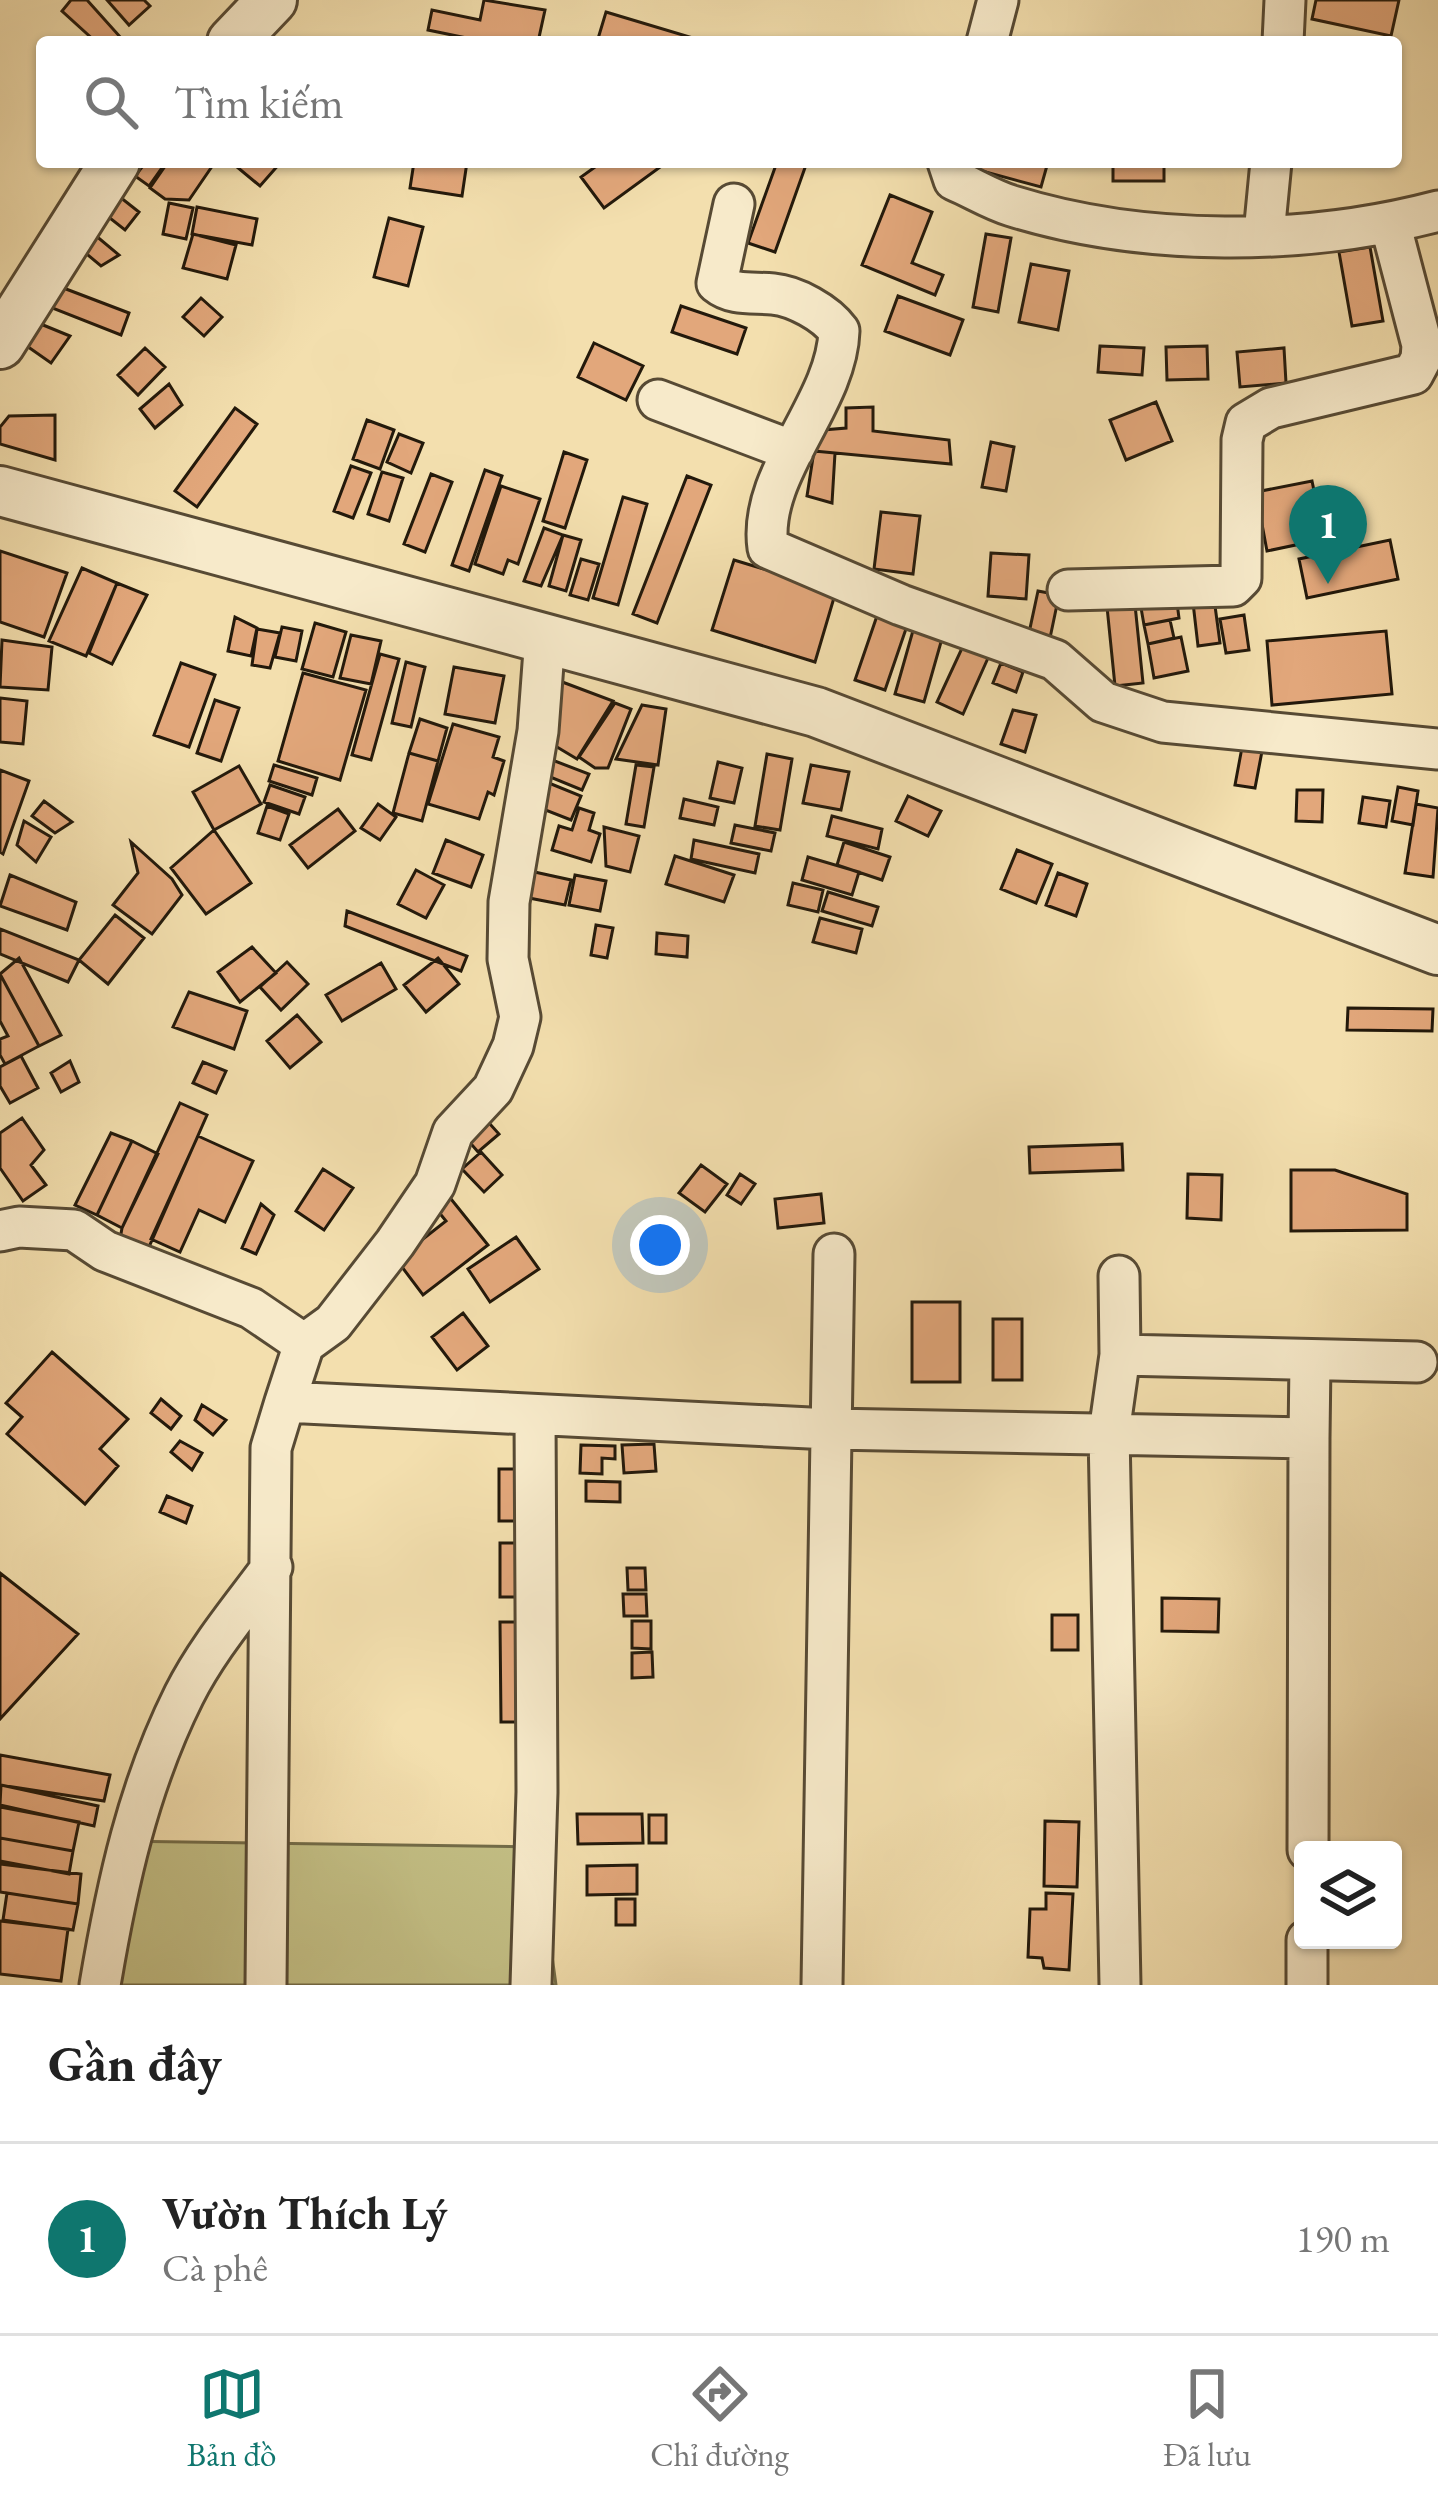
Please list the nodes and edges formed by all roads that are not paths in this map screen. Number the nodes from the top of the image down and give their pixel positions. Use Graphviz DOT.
graph roads {
  1 [pos="272,0"];
  2 [pos="998,0"];
  3 [pos="1285,0"];
  4 [pos="238,36"];
  5 [pos="989,36"];
  6 [pos="1283,36"];
  7 [pos="111,168"];
  8 [pos="949,168"];
  9 [pos="1270,168"];
  10 [pos="734,204"];
  11 [pos="1438,211"];
  12 [pos="1390,223"];
  13 [pos="1264,234"];
  14 [pos="0,344"];
  15 [pos="658,400"];
  16 [pos="793,451"];
  17 [pos="0,491"];
  18 [pos="1068,590"];
  19 [pos="545,637"];
  20 [pos="1438,749"];
  21 [pos="1438,950"];
  22 [pos="0,1231"];
  23 [pos="833,1255"];
  24 [pos="1118,1276"];
  25 [pos="304,1344"];
  26 [pos="1120,1355"];
  27 [pos="1310,1361"];
  28 [pos="1418,1362"];
  29 [pos="285,1402"];
  30 [pos="535,1417"];
  31 [pos="830,1430"];
  32 [pos="1109,1433"];
  33 [pos="1309,1438"];
  34 [pos="272,1567"];
  35 [pos="1308,1841"];
  36 [pos="1307,1949"];
  37 [pos="100,1985"];
  38 [pos="266,1985"];
  39 [pos="531,1985"];
  40 [pos="822,1985"];
  41 [pos="1120,1985"];
  42 [pos="1307,1985"];
  1 -- 4 [label="street"];
  2 -- 5 [label="street"];
  3 -- 6 [label="street"];
  7 -- 14 [label="street"];
  8 -- 13 [label="street"];
  9 -- 13 [label="street"];
  10 -- 16 [label="street"];
  11 -- 12 [label="street"];
  12 -- 13 [label="street"];
  12 -- 18 [label="street"];
  15 -- 16 [label="street"];
  16 -- 20 [label="street"];
  17 -- 19 [label="street"];
  19 -- 21 [label="street"];
  19 -- 25 [label="street"];
  22 -- 25 [label="street"];
  23 -- 31 [label="street"];
  24 -- 26 [label="street"];
  25 -- 29 [label="street"];
  26 -- 27 [label="street"];
  26 -- 32 [label="street"];
  27 -- 28 [label="street"];
  27 -- 33 [label="street"];
  29 -- 30 [label="street"];
  29 -- 34 [label="street"];
  30 -- 31 [label="street"];
  30 -- 39 [label="street"];
  31 -- 32 [label="street"];
  31 -- 40 [label="street"];
  32 -- 33 [label="street"];
  32 -- 41 [label="street"];
  33 -- 35 [label="street"];
  34 -- 37 [label="street"];
  34 -- 38 [label="street"];
  36 -- 42 [label="street"];
}
